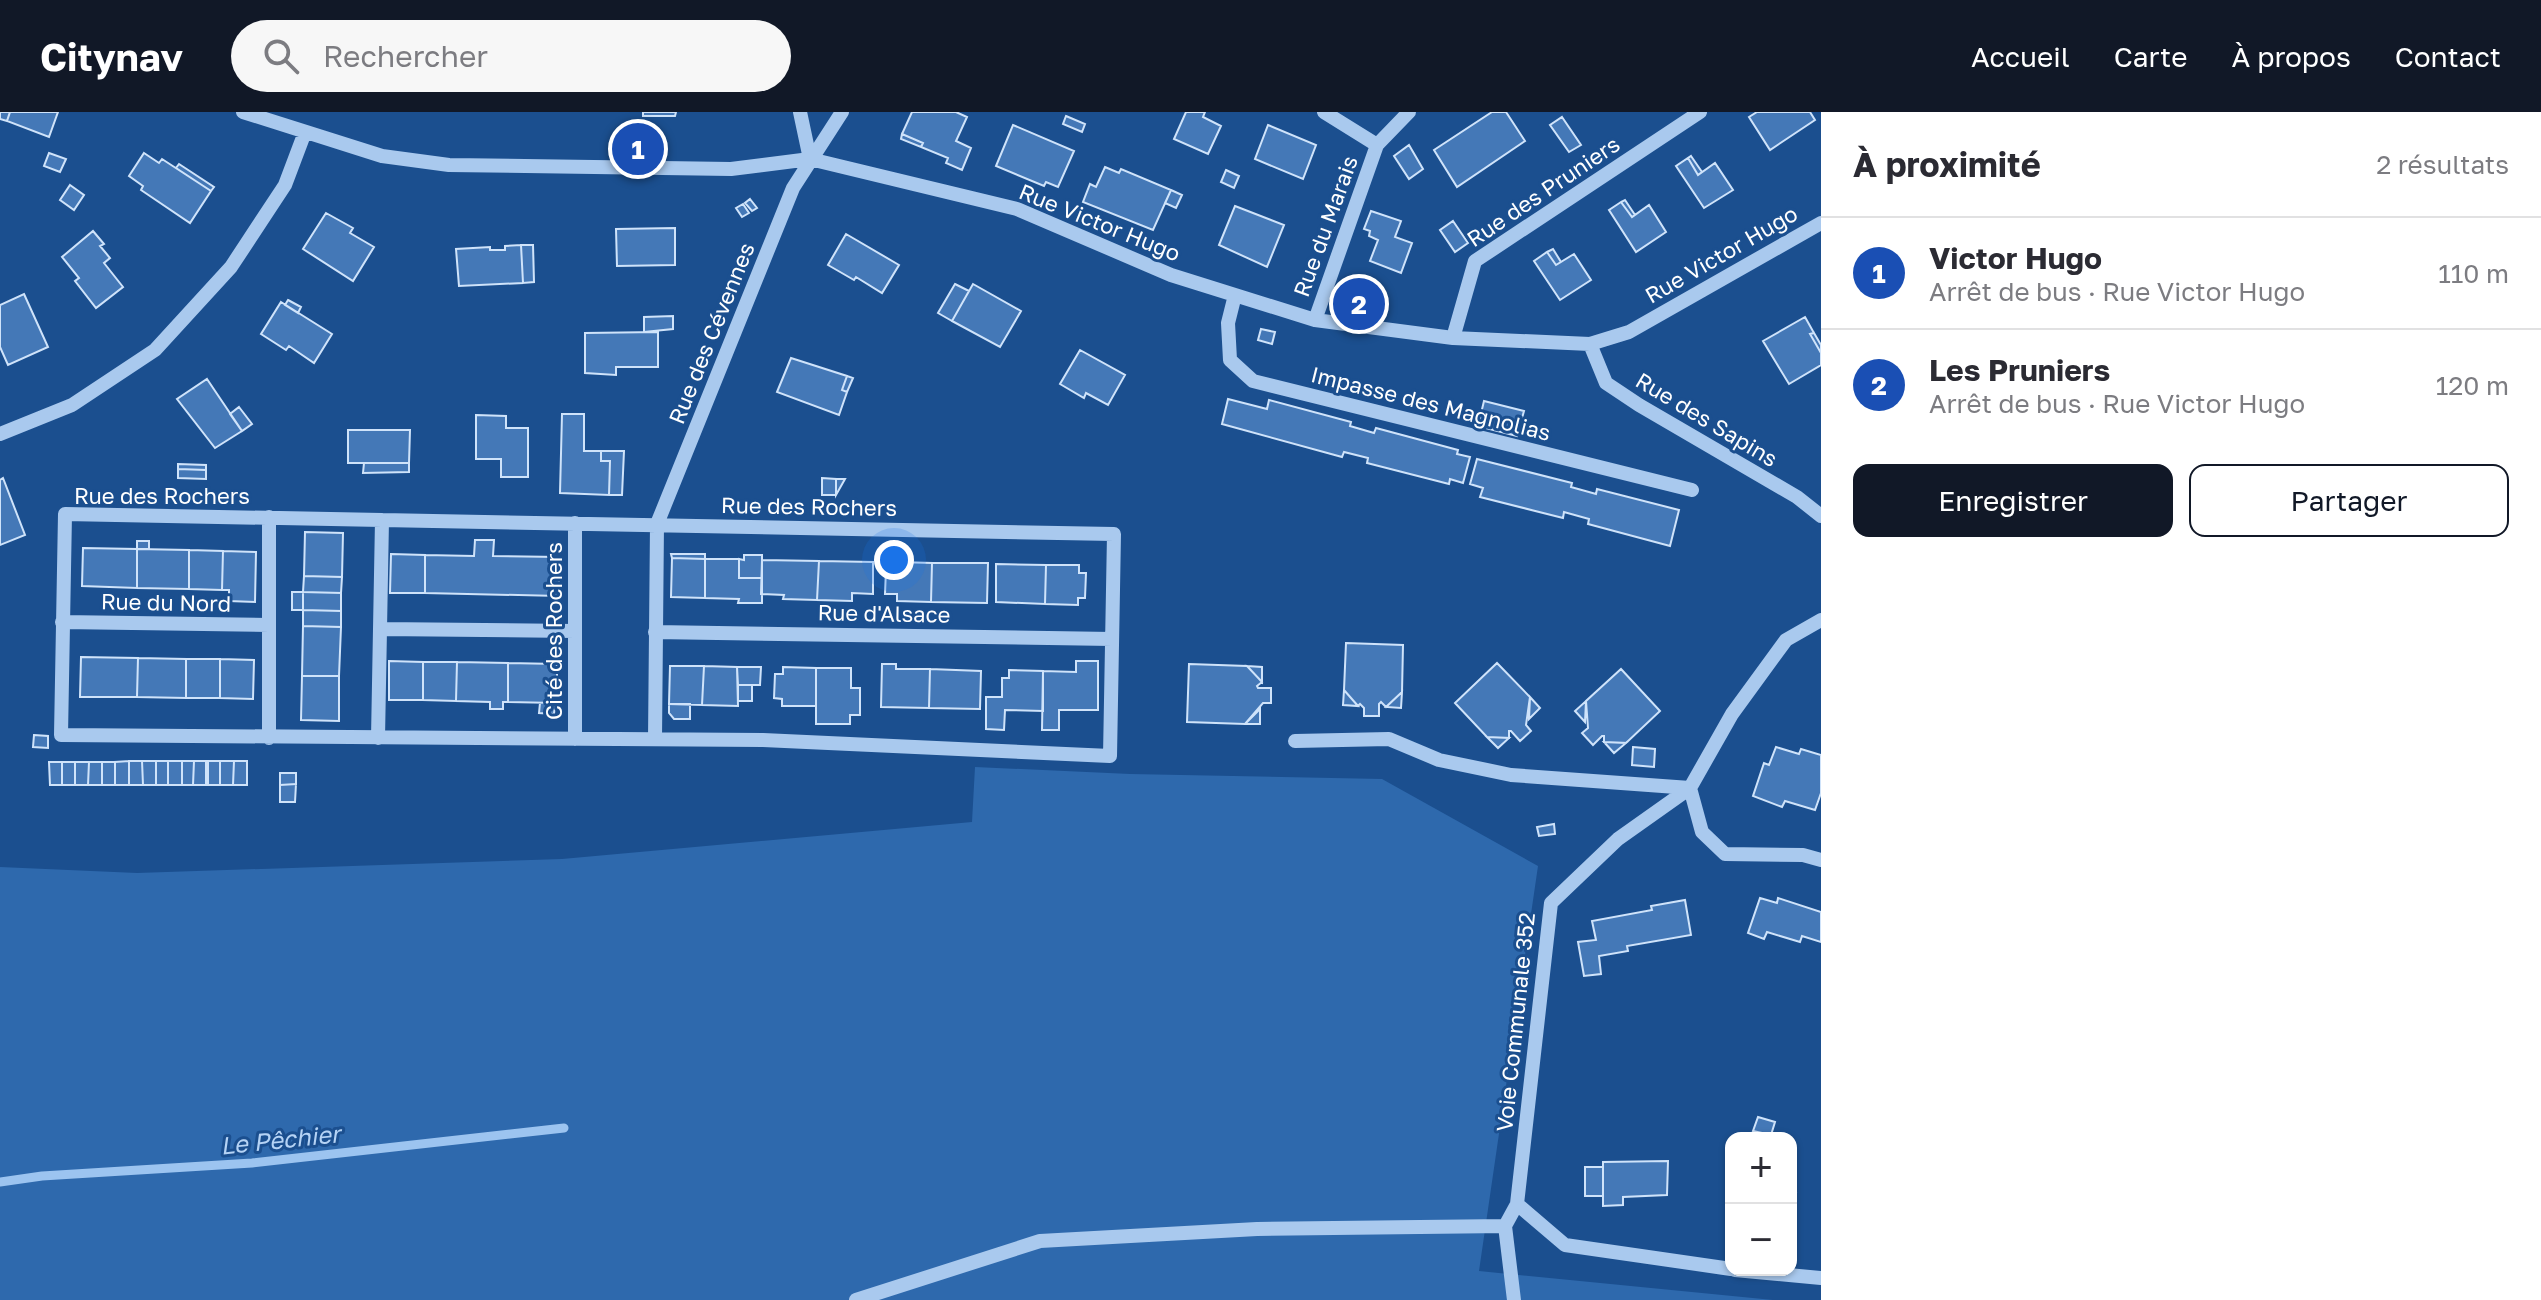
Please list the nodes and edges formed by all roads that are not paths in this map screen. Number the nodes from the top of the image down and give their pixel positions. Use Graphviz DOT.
graph roads {
  1 [pos="243,112"];
  2 [pos="800,112"];
  3 [pos="842,112"];
  4 [pos="1324,112"];
  5 [pos="1409,112"];
  6 [pos="1700,112"];
  7 [pos="305,132"];
  8 [pos="1377,145"];
  9 [pos="810,159"];
  10 [pos="1821,223"];
  11 [pos="1235,295"];
  12 [pos="1315,320"];
  13 [pos="1453,338"];
  14 [pos="1590,344"];
  15 [pos="0,434"];
  16 [pos="1692,490"];
  17 [pos="1821,516"];
  18 [pos="269,517"];
  19 [pos="382,520"];
  20 [pos="575,523"];
  21 [pos="657,524"];
  22 [pos="1821,620"];
  23 [pos="62,622"];
  24 [pos="269,625"];
  25 [pos="380,629"];
  26 [pos="575,631"];
  27 [pos="655,632"];
  28 [pos="1112,639"];
  29 [pos="269,738"];
  30 [pos="378,738"];
  31 [pos="575,739"];
  32 [pos="655,739"];
  33 [pos="1295,741"];
  34 [pos="1690,788"];
  35 [pos="1821,860"];
  36 [pos="1517,1204"];
  37 [pos="1505,1226"];
  38 [pos="1725,1269"];
  39 [pos="1797,1276"];
  40 [pos="1821,1278"];
  41 [pos="856,1300"];
  42 [pos="1514,1300"];
  1 -- 7 [label="street, Rue Victor Hugo"];
  2 -- 9 [label="street"];
  3 -- 9 [label="street, Rue des Cévennes"];
  4 -- 8 [label="street"];
  5 -- 8 [label="street, Rue du Marais"];
  6 -- 13 [label="street, Rue des Pruniers"];
  7 -- 9 [label="street, Rue Victor Hugo"];
  7 -- 15 [label="street"];
  8 -- 12 [label="street, Rue du Marais"];
  9 -- 11 [label="street, Rue Victor Hugo"];
  9 -- 21 [label="street, Rue des Cévennes"];
  10 -- 14 [label="street, Rue Victor Hugo"];
  11 -- 12 [label="street, Rue Victor Hugo"];
  11 -- 16 [label="street, Impasse des Magnolias"];
  12 -- 13 [label="street, Rue Victor Hugo"];
  13 -- 14 [label="street, Rue Victor Hugo"];
  14 -- 17 [label="street, Rue des Sapins"];
  18 -- 19 [label="street, Rue des Rochers"];
  18 -- 23 [label="street, Rue des Rochers"];
  18 -- 24 [label="street"];
  19 -- 20 [label="street, Rue des Rochers"];
  19 -- 25 [label="street"];
  20 -- 21 [label="street, Rue des Rochers"];
  20 -- 26 [label="street, Cité des Rochers"];
  21 -- 27 [label="street"];
  21 -- 28 [label="street, Rue des Rochers"];
  22 -- 34 [label="street, Voie Communale 352"];
  23 -- 24 [label="street, Rue du Nord"];
  23 -- 29 [label="street, Rue des Rochers"];
  24 -- 29 [label="street"];
  25 -- 26 [label="street"];
  25 -- 30 [label="street"];
  26 -- 31 [label="street, Cité des Rochers"];
  27 -- 28 [label="street, Rue d'Alsace"];
  27 -- 32 [label="street"];
  28 -- 32 [label="street, Rue des Rochers"];
  29 -- 30 [label="street, Rue des Rochers"];
  30 -- 31 [label="street, Rue des Rochers"];
  31 -- 32 [label="street, Rue des Rochers"];
  33 -- 34 [label="street"];
  34 -- 35 [label="street"];
  34 -- 36 [label="street, Voie Communale 352"];
  36 -- 37 [label="street, Voie Communale 352"];
  36 -- 38 [label="street"];
  37 -- 41 [label="street"];
  37 -- 42 [label="street"];
  39 -- 40 [label="street"];
}
